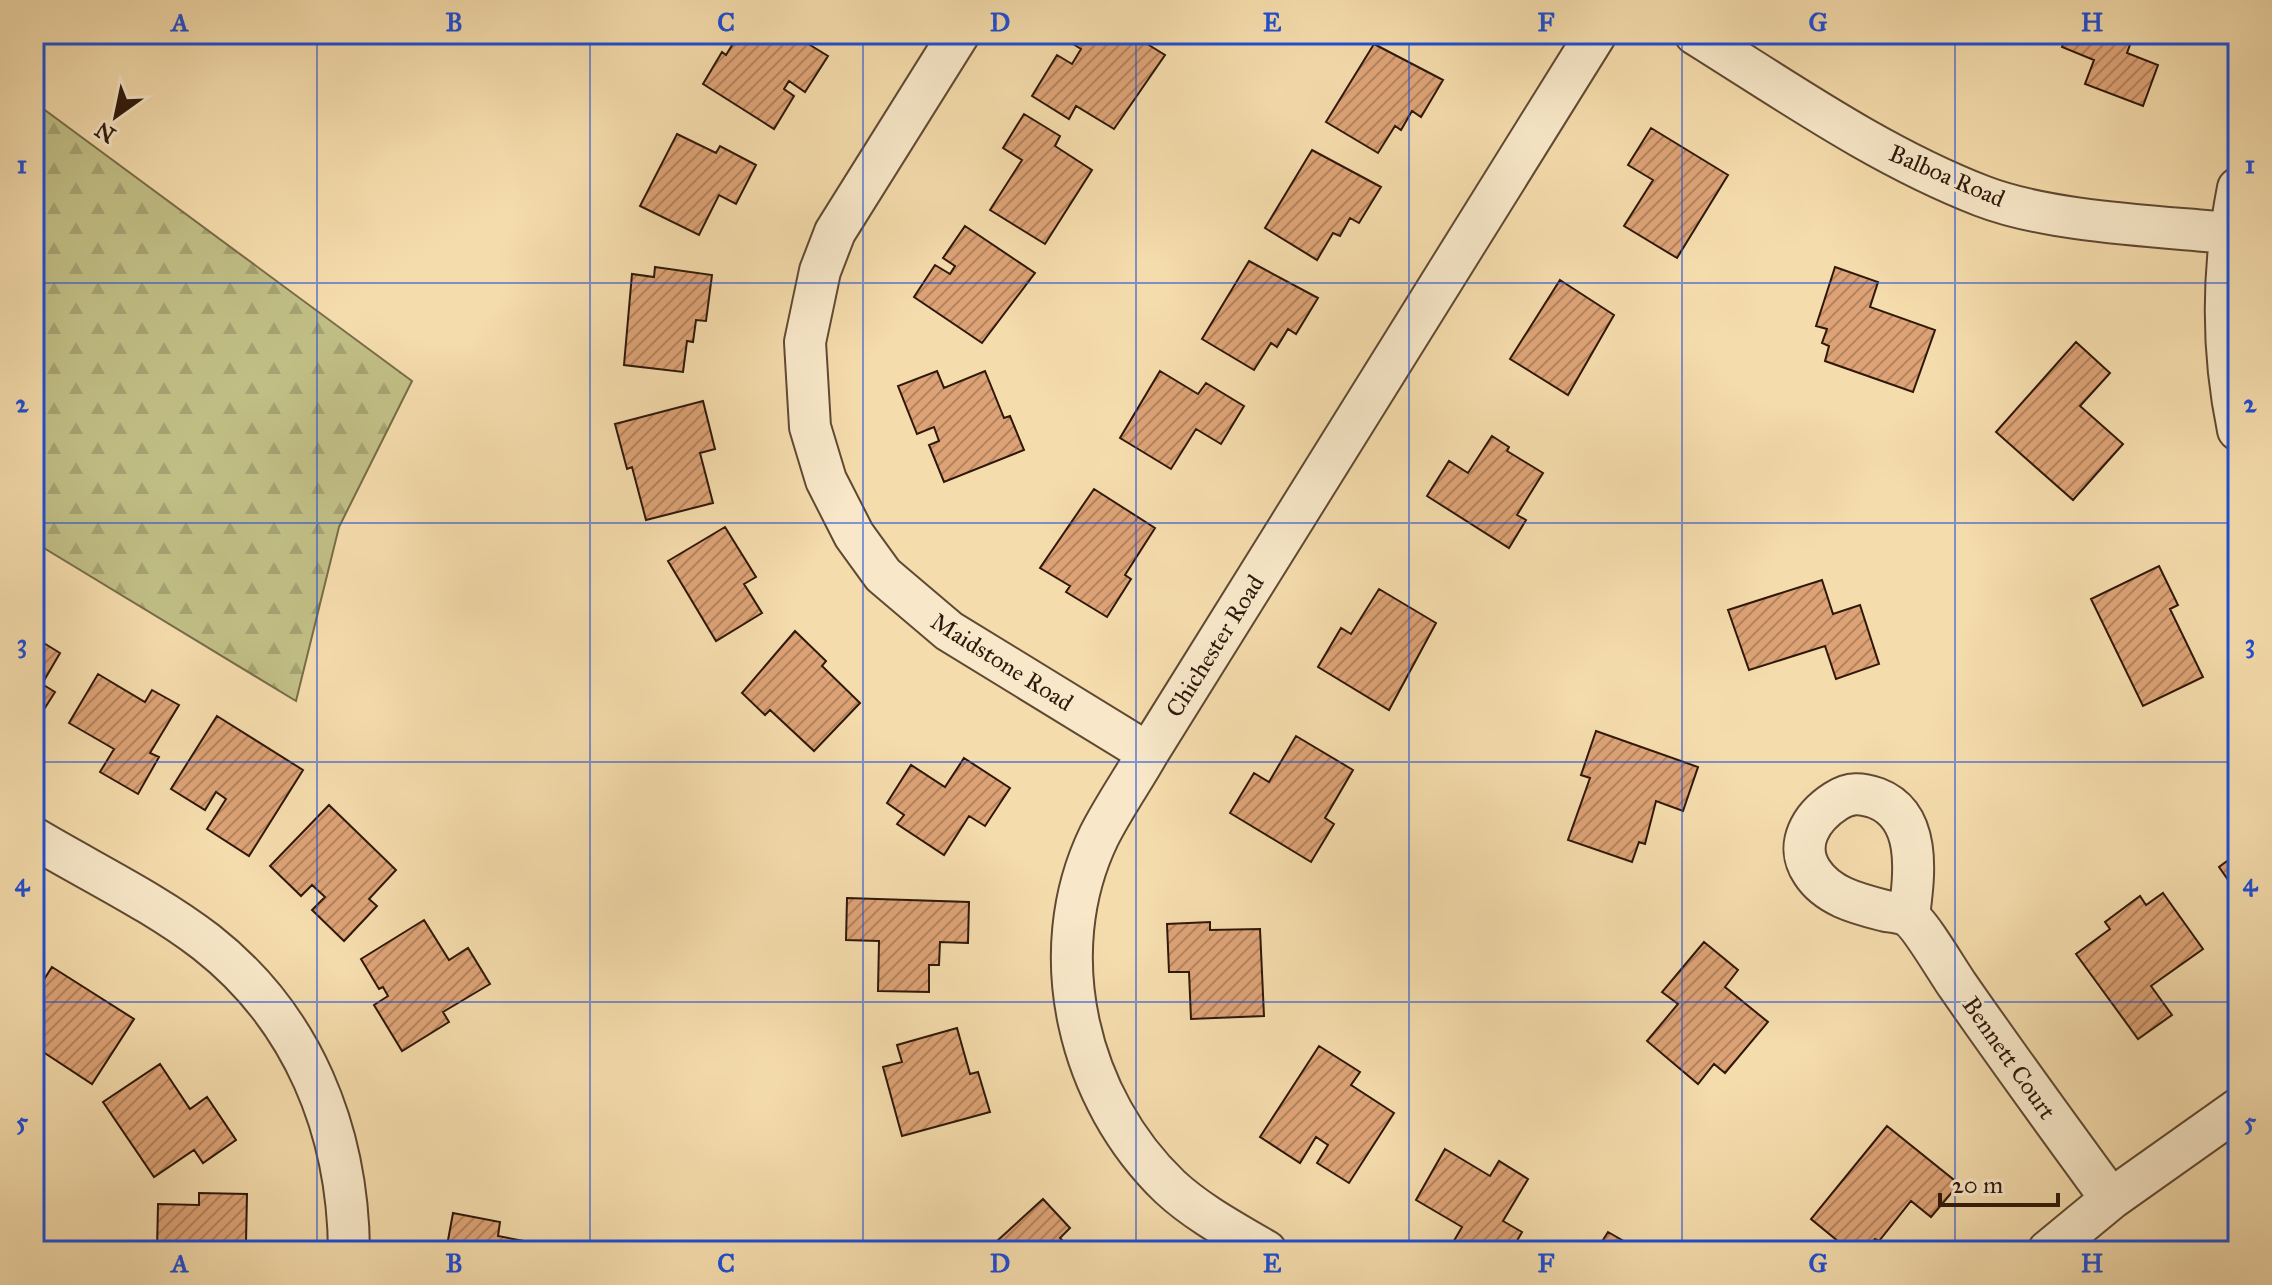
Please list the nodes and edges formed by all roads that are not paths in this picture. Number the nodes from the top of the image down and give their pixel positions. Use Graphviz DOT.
graph roads {
  1 [pos="959,34"];
  2 [pos="1596,34"];
  3 [pos="1695,34"];
  4 [pos="2238,188"];
  5 [pos="2229,233"];
  6 [pos="2238,430"];
  7 [pos="1148,753"];
  8 [pos="34,838"];
  9 [pos="1909,916"];
  10 [pos="2238,1109"];
  11 [pos="2111,1199"];
  12 [pos="349,1251"];
  13 [pos="1266,1251"];
  14 [pos="2048,1251"];
  1 -- 7 [label="street, Maidstone Road"];
  2 -- 7 [label="street, Chichester Road"];
  3 -- 5 [label="street, Balboa Road"];
  4 -- 5 [label="street"];
  5 -- 6 [label="street"];
  7 -- 13 [label="street, Chichester Road"];
  8 -- 12 [label="street"];
  9 -- 11 [label="street, Bennett Court"];
  10 -- 11 [label="street"];
  11 -- 14 [label="street"];
}
